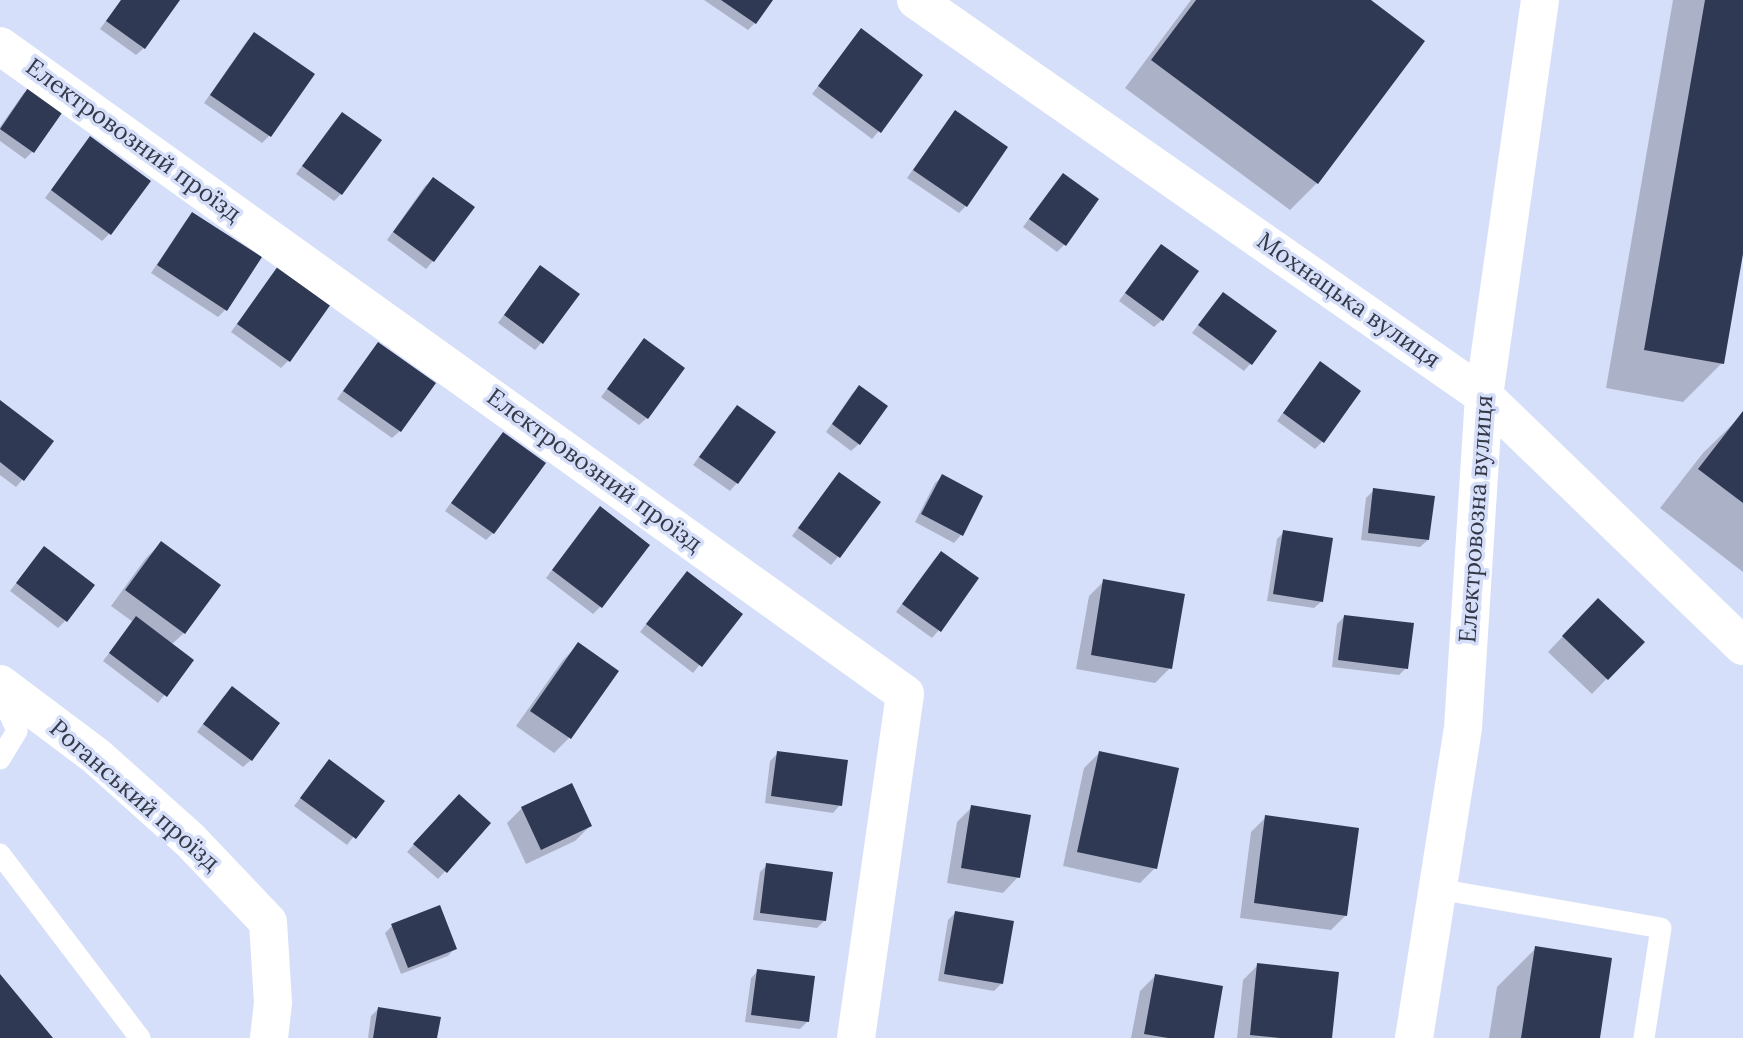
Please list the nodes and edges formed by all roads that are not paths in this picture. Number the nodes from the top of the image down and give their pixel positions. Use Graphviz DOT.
graph roads {
  1 [pos="916,0"];
  2 [pos="1540,0"];
  3 [pos="0,46"];
  4 [pos="1484,396"];
  5 [pos="1743,646"];
  6 [pos="0,684"];
  7 [pos="0,693"];
  8 [pos="0,760"];
  9 [pos="0,854"];
  10 [pos="1437,889"];
  11 [pos="140,1038"];
  12 [pos="269,1038"];
  13 [pos="856,1038"];
  14 [pos="1414,1038"];
  15 [pos="1644,1038"];
  1 -- 4 [label="street, Мохнацька вулиця"];
  2 -- 4 [label="street, Електровозна вулиця"];
  3 -- 13 [label="street, Електровозний проїзд"];
  4 -- 5 [label="street, Мохнацька вулиця"];
  4 -- 10 [label="street, Електровозна вулиця"];
  6 -- 12 [label="street, Роганський проїзд"];
  7 -- 8 [label="lane"];
  9 -- 11 [label="lane"];
  10 -- 14 [label="street, Електровозна вулиця"];
  10 -- 15 [label="lane"];
}
